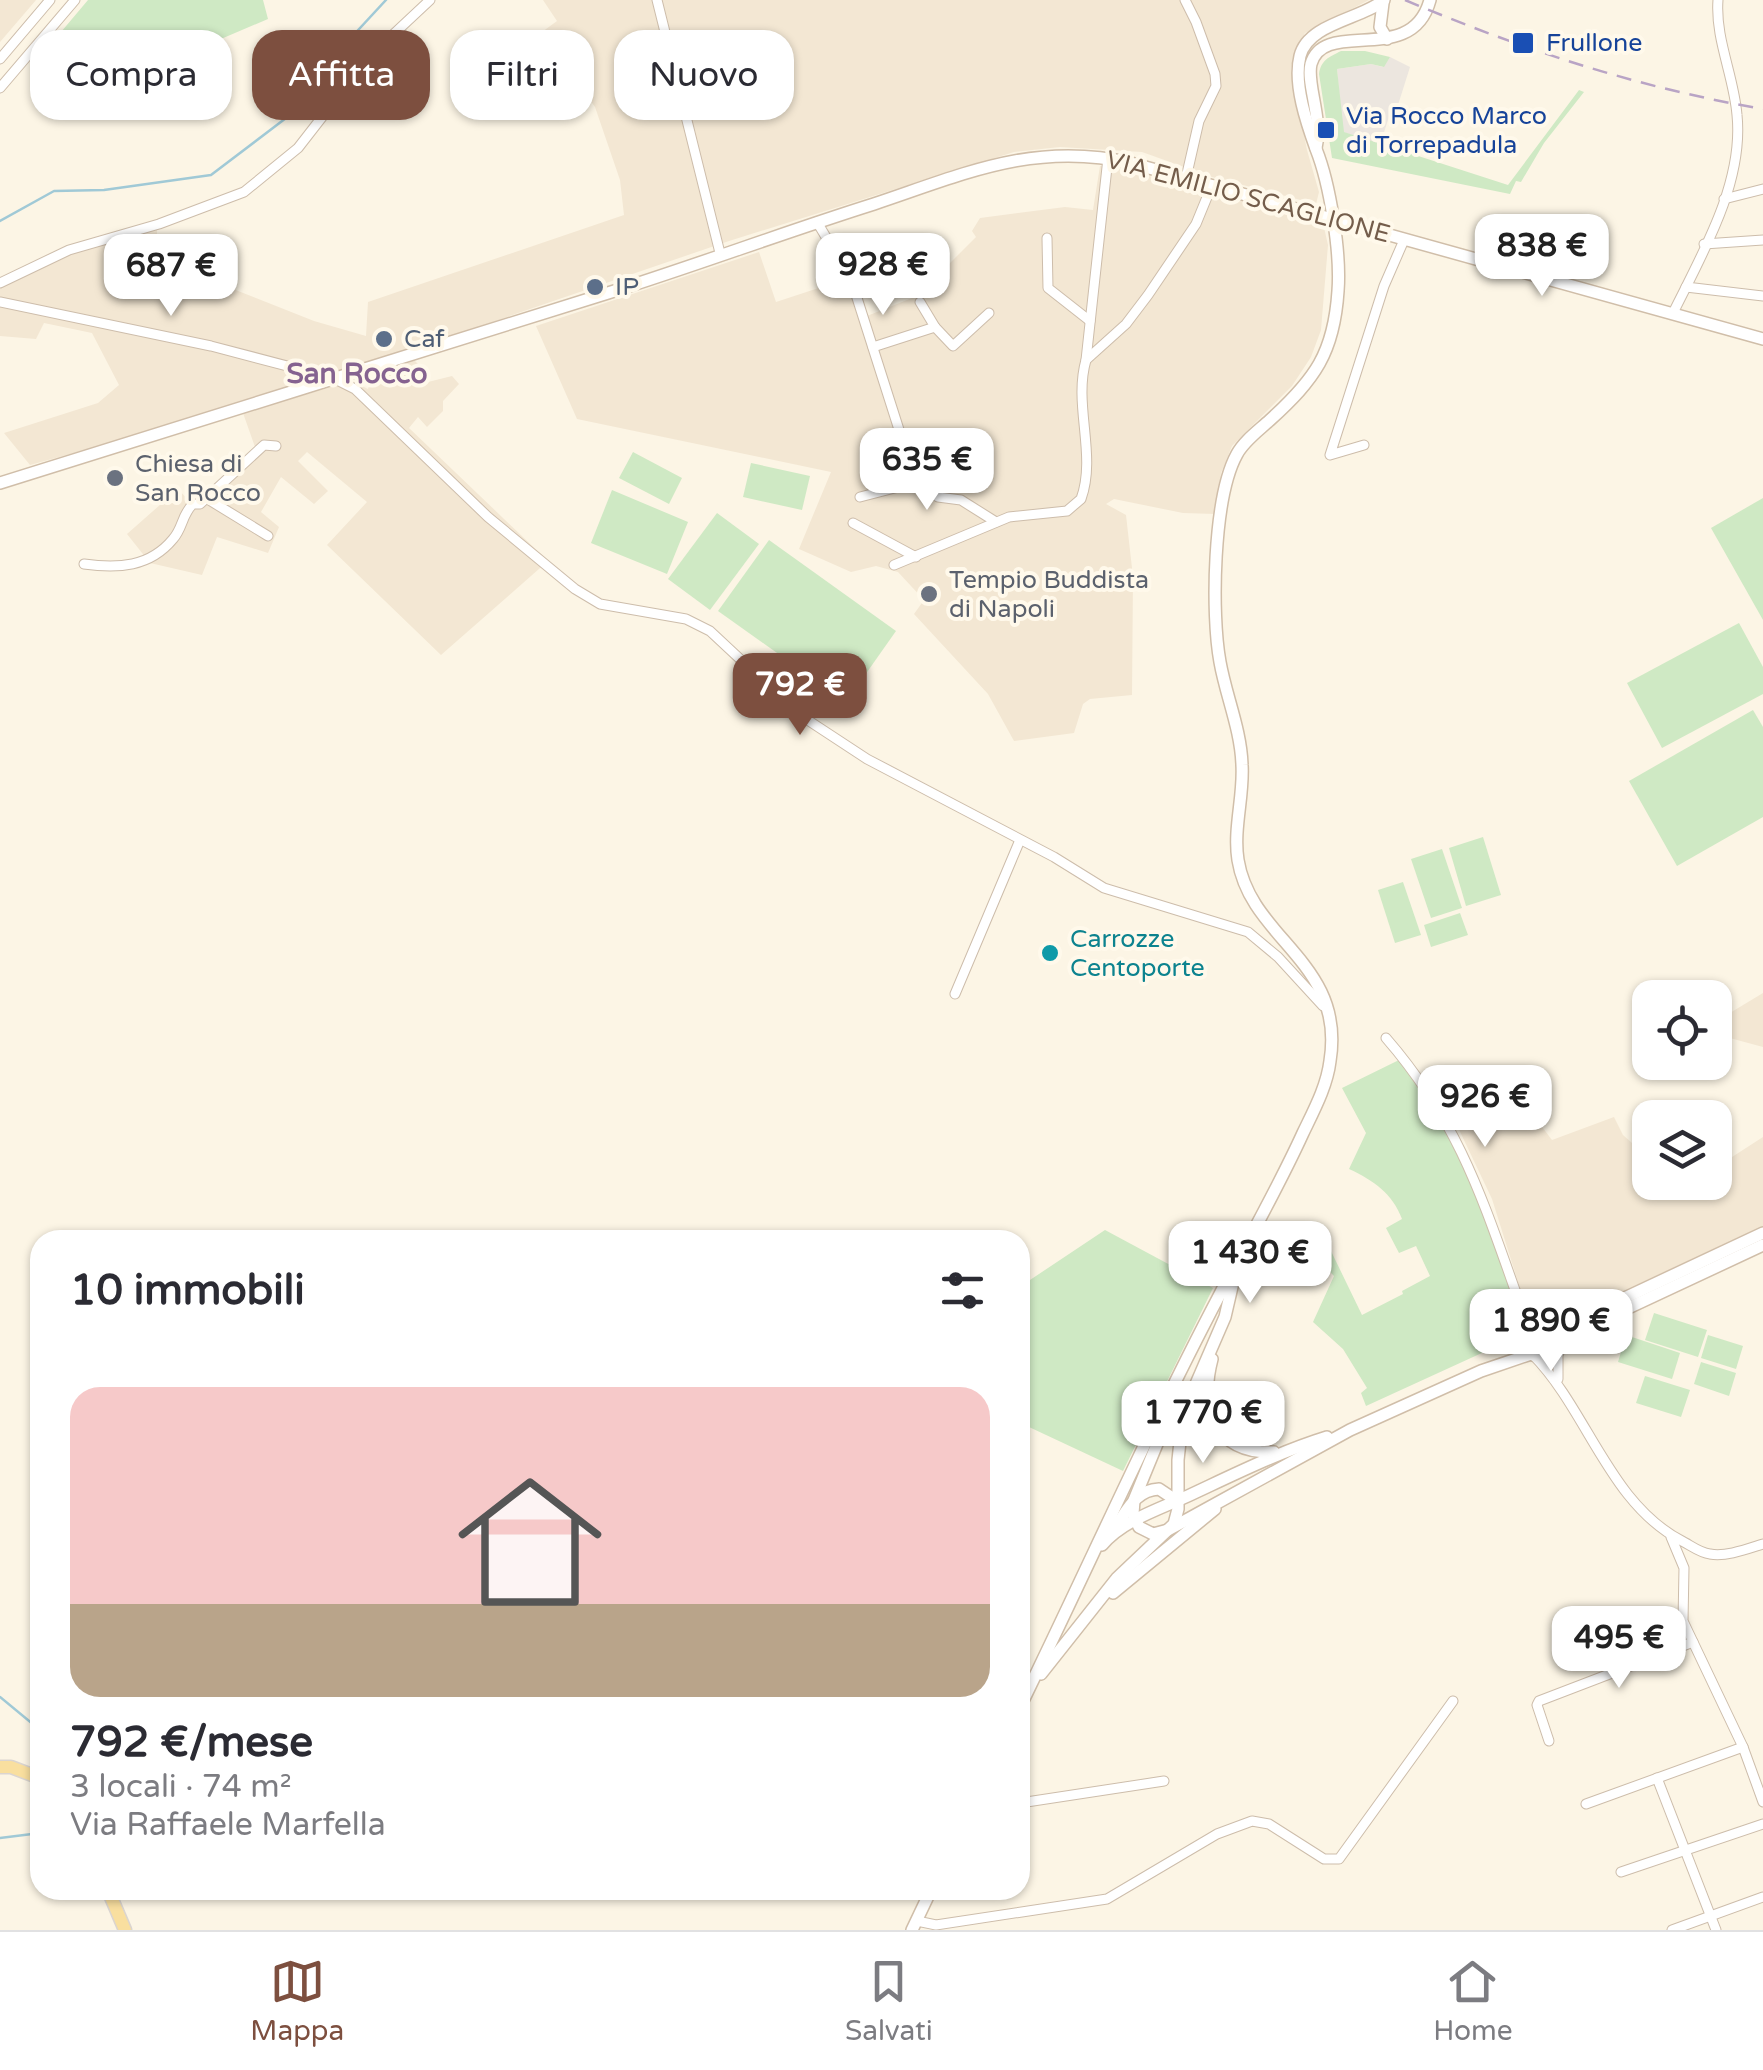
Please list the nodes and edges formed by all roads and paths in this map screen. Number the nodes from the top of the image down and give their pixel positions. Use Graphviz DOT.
graph roads {
  1 [pos="75,0"];
  2 [pos="430,0"];
  3 [pos="657,0"];
  4 [pos="1184,0"];
  5 [pos="1430,0"];
  6 [pos="1718,0"];
  7 [pos="49,1"];
  8 [pos="1384,2"];
  9 [pos="63,14"];
  10 [pos="1387,40"];
  11 [pos="9,48"];
  12 [pos="24,60"];
  13 [pos="0,62"];
  14 [pos="14,72"];
  15 [pos="0,88"];
  16 [pos="1316,148"];
  17 [pos="1108,158"];
  18 [pos="1186,178"];
  19 [pos="1212,185"];
  20 [pos="1763,189"];
  21 [pos="1724,200"];
  22 [pos="1332,219"];
  23 [pos="817,222"];
  24 [pos="1047,238"];
  25 [pos="1404,240"];
  26 [pos="1763,240"];
  27 [pos="1704,244"];
  28 [pos="720,253"];
  29 [pos="0,283"];
  30 [pos="1686,287"];
  31 [pos="1763,296"];
  32 [pos="0,302"];
  33 [pos="920,302"];
  34 [pos="989,313"];
  35 [pos="1674,313"];
  36 [pos="1090,321"];
  37 [pos="935,327"];
  38 [pos="1763,340"];
  39 [pos="873,347"];
  40 [pos="1086,360"];
  41 [pos="333,378"];
  42 [pos="902,436"];
  43 [pos="1364,444"];
  44 [pos="276,446"];
  45 [pos="0,482"];
  46 [pos="860,497"];
  47 [pos="206,498"];
  48 [pos="996,522"];
  49 [pos="853,523"];
  50 [pos="268,536"];
  51 [pos="916,557"];
  52 [pos="84,564"];
  53 [pos="894,565"];
  54 [pos="1020,840"];
  55 [pos="955,994"];
  56 [pos="1330,1016"];
  57 [pos="1386,1038"];
  58 [pos="1763,1233"];
  59 [pos="1763,1244"];
  60 [pos="1236,1265"];
  61 [pos="1218,1333"];
  62 [pos="1567,1336"];
  63 [pos="1532,1340"];
  64 [pos="1549,1346"];
  65 [pos="1184,1368"];
  66 [pos="1559,1383"];
  67 [pos="1350,1430"];
  68 [pos="1283,1452"];
  69 [pos="1242,1489"];
  70 [pos="1134,1500"];
  71 [pos="1177,1501"];
  72 [pos="1134,1521"];
  73 [pos="1168,1530"];
  74 [pos="1669,1535"];
  75 [pos="1108,1538"];
  76 [pos="1763,1544"];
  77 [pos="1711,1555"];
  78 [pos="1092,1558"];
  79 [pos="1684,1568"];
  80 [pos="1078,1628"];
  81 [pos="1693,1642"];
  82 [pos="1030,1686"];
  83 [pos="1030,1688"];
  84 [pos="1453,1701"];
  85 [pos="1549,1741"];
  86 [pos="1743,1747"];
  87 [pos="0,1767"];
  88 [pos="30,1775"];
  89 [pos="1657,1778"];
  90 [pos="1164,1782"];
  91 [pos="1030,1802"];
  92 [pos="1763,1802"];
  93 [pos="1586,1804"];
  94 [pos="1763,1824"];
  95 [pos="1686,1852"];
  96 [pos="1621,1872"];
  97 [pos="1763,1897"];
  98 [pos="112,1900"];
  99 [pos="926,1900"];
  100 [pos="1711,1917"];
  101 [pos="914,1925"];
  102 [pos="126,1930"];
  103 [pos="1672,1930"];
  104 [pos="1716,1930"];
  1 -- 9 [label="street"];
  2 -- 29 [label="street"];
  3 -- 28 [label="street"];
  4 -- 18 [label="street"];
  5 -- 10 [label="main road"];
  6 -- 21 [label="street"];
  7 -- 9 [label="street"];
  7 -- 11 [label="street"];
  8 -- 10 [label="main road"];
  8 -- 16 [label="main road"];
  9 -- 12 [label="street"];
  10 -- 16 [label="main road"];
  11 -- 12 [label="street"];
  11 -- 13 [label="street"];
  12 -- 14 [label="street"];
  13 -- 14 [label="street"];
  14 -- 15 [label="street"];
  16 -- 22 [label="main road"];
  17 -- 18 [label="main road, VIA EMILIO SCAGLIONE"];
  17 -- 23 [label="main road, VIA EMILIO SCAGLIONE"];
  17 -- 36 [label="street"];
  18 -- 19 [label="main road, VIA EMILIO SCAGLIONE"];
  19 -- 22 [label="main road, VIA EMILIO SCAGLIONE"];
  19 -- 40 [label="street"];
  20 -- 21 [label="street"];
  21 -- 27 [label="street"];
  22 -- 25 [label="main road, VIA EMILIO SCAGLIONE"];
  22 -- 56 [label="main road"];
  23 -- 28 [label="main road, VIA EMILIO SCAGLIONE"];
  23 -- 39 [label="street"];
  24 -- 36 [label="street"];
  25 -- 35 [label="main road, VIA EMILIO SCAGLIONE"];
  25 -- 43 [label="street"];
  26 -- 27 [label="street"];
  27 -- 30 [label="street"];
  28 -- 41 [label="main road, VIA EMILIO SCAGLIONE"];
  30 -- 31 [label="street"];
  30 -- 35 [label="street"];
  32 -- 41 [label="street"];
  33 -- 37 [label="street"];
  34 -- 37 [label="street"];
  35 -- 38 [label="main road, VIA EMILIO SCAGLIONE"];
  36 -- 40 [label="street"];
  37 -- 39 [label="street"];
  39 -- 42 [label="street"];
  40 -- 48 [label="street"];
  41 -- 45 [label="main road, VIA EMILIO SCAGLIONE"];
  41 -- 54 [label="street"];
  44 -- 47 [label="street"];
  46 -- 48 [label="street"];
  47 -- 50 [label="street"];
  47 -- 52 [label="street"];
  48 -- 51 [label="street"];
  49 -- 51 [label="street"];
  51 -- 53 [label="street"];
  54 -- 55 [label="street"];
  54 -- 56 [label="street"];
  56 -- 60 [label="main road"];
  57 -- 63 [label="street"];
  58 -- 63 [label="main road"];
  59 -- 62 [label="main road"];
  60 -- 61 [label="main road"];
  60 -- 65 [label="main road"];
  61 -- 68 [label="main road"];
  61 -- 71 [label="main road"];
  62 -- 64 [label="main road"];
  62 -- 66 [label="street"];
  63 -- 64 [label="main road"];
  63 -- 64 [label="main road"];
  63 -- 66 [label="street"];
  63 -- 67 [label="main road"];
  64 -- 66 [label="street"];
  65 -- 70 [label="main road"];
  65 -- 78 [label="main road"];
  66 -- 74 [label="street"];
  67 -- 68 [label="main road"];
  67 -- 69 [label="main road"];
  68 -- 71 [label="main road"];
  69 -- 73 [label="main road"];
  69 -- 80 [label="main road"];
  70 -- 71 [label="main road"];
  70 -- 72 [label="main road"];
  70 -- 75 [label="main road"];
  71 -- 72 [label="main road"];
  71 -- 73 [label="main road"];
  72 -- 73 [label="main road"];
  72 -- 75 [label="main road"];
  73 -- 80 [label="main road"];
  74 -- 77 [label="street"];
  74 -- 79 [label="street"];
  75 -- 78 [label="main road"];
  76 -- 77 [label="street"];
  77 -- 79 [label="street"];
  78 -- 82 [label="main road"];
  79 -- 81 [label="street"];
  80 -- 83 [label="main road"];
  81 -- 85 [label="street"];
  81 -- 86 [label="street"];
  84 -- 101 [label="street"];
  86 -- 89 [label="street"];
  86 -- 92 [label="street"];
  87 -- 88 [label="main road"];
  89 -- 93 [label="street"];
  89 -- 95 [label="street"];
  90 -- 91 [label="street"];
  94 -- 95 [label="street"];
  95 -- 96 [label="street"];
  95 -- 100 [label="street"];
  97 -- 100 [label="street"];
  98 -- 102 [label="main road"];
  99 -- 101 [label="main road"];
  100 -- 103 [label="street"];
  100 -- 104 [label="street"];
}
